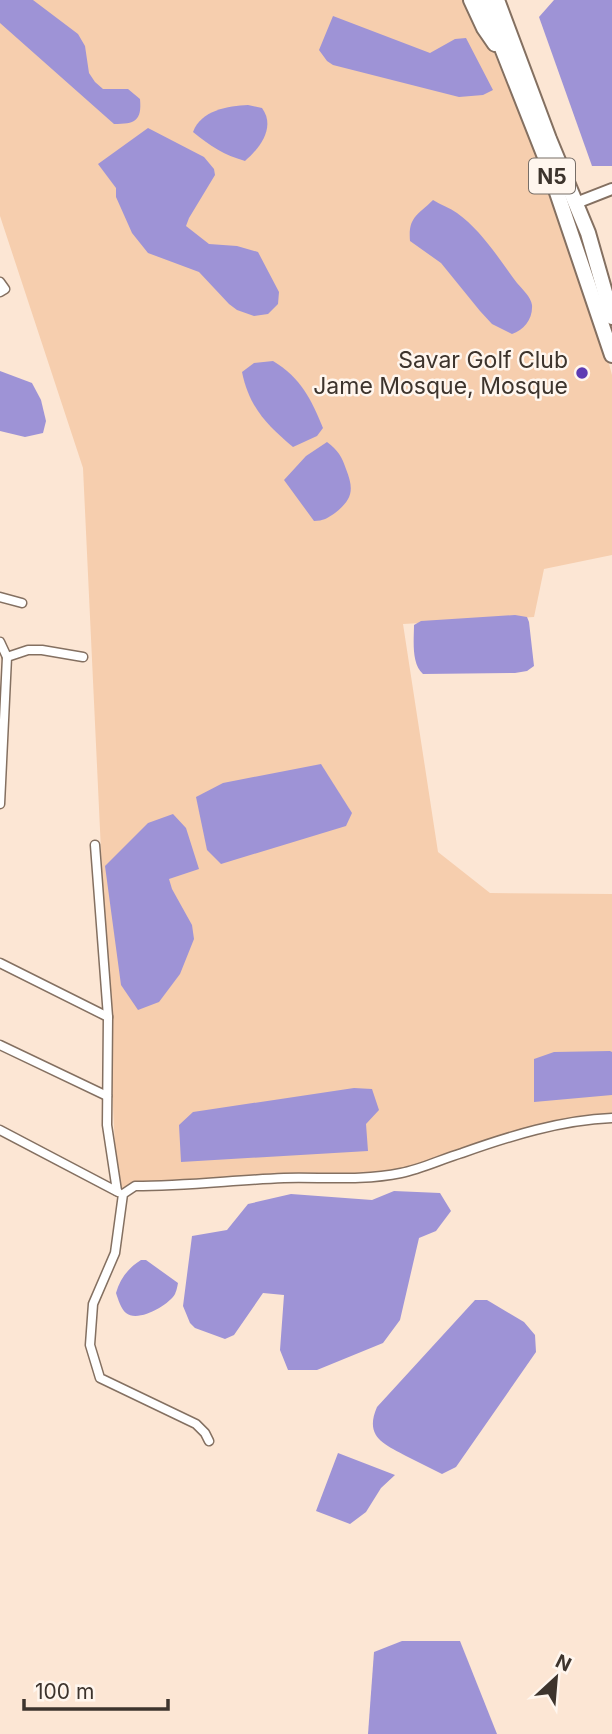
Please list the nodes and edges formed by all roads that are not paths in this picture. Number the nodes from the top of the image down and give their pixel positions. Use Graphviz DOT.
graph roads {
  1 [pos="471,0"];
  2 [pos="483,0"];
  3 [pos="497,0"];
  4 [pos="505,55"];
  5 [pos="612,189"];
  6 [pos="569,205"];
  7 [pos="0,282"];
  8 [pos="0,292"];
  9 [pos="612,317"];
  10 [pos="612,355"];
  11 [pos="0,597"];
  12 [pos="22,603"];
  13 [pos="0,642"];
  14 [pos="7,657"];
  15 [pos="83,657"];
  16 [pos="3,700"];
  17 [pos="0,804"];
  18 [pos="95,845"];
  19 [pos="0,963"];
  20 [pos="108,1017"];
  21 [pos="0,1045"];
  22 [pos="107,1096"];
  23 [pos="612,1118"];
  24 [pos="0,1130"];
  25 [pos="120,1193"];
  26 [pos="209,1441"];
  1 -- 4 [label="highway"];
  2 -- 4 [label="highway, N5"];
  3 -- 6 [label="highway, N5"];
  4 -- 6 [label="highway, N5"];
  5 -- 6 [label="street"];
  6 -- 9 [label="highway, N5"];
  6 -- 10 [label="highway, N5"];
  7 -- 8 [label="street"];
  11 -- 12 [label="street"];
  13 -- 14 [label="street"];
  14 -- 15 [label="street"];
  14 -- 16 [label="street"];
  16 -- 17 [label="street"];
  18 -- 20 [label="street"];
  19 -- 20 [label="street"];
  20 -- 22 [label="street"];
  21 -- 22 [label="street"];
  22 -- 25 [label="street"];
  23 -- 25 [label="street"];
  24 -- 25 [label="street"];
  25 -- 26 [label="street"];
}
